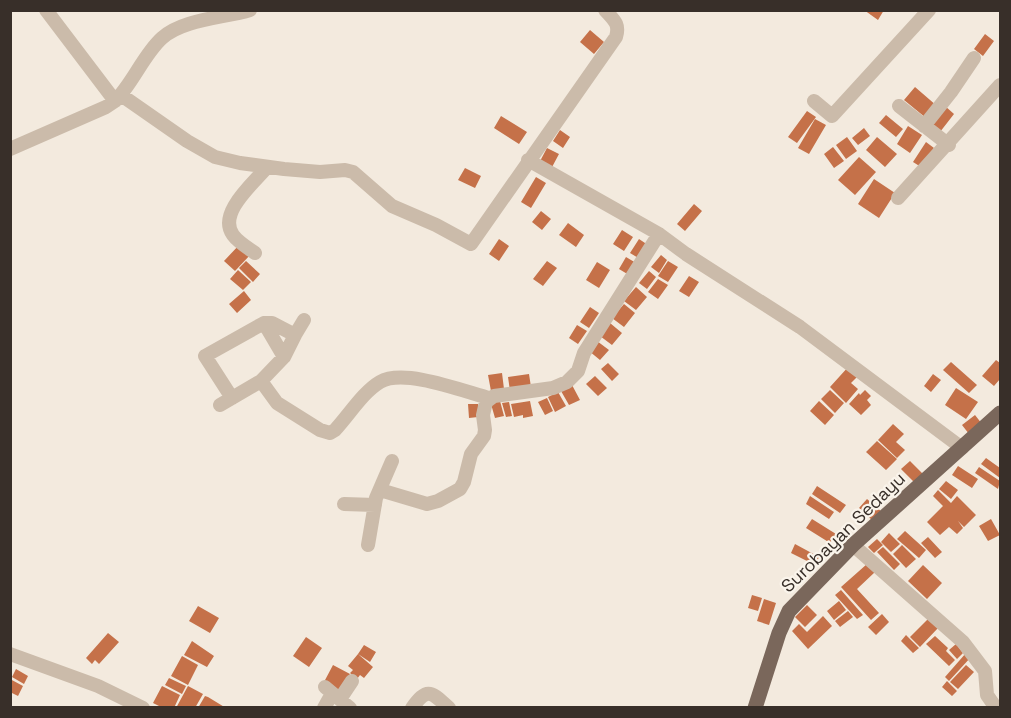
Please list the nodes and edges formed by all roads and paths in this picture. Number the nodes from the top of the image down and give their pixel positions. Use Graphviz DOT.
graph roads {
  1 [pos="46,10"];
  2 [pos="250,10"];
  3 [pos="605,10"];
  4 [pos="929,10"];
  5 [pos="974,58"];
  6 [pos="1000,85"];
  7 [pos="118,98"];
  8 [pos="814,101"];
  9 [pos="899,106"];
  10 [pos="924,126"];
  11 [pos="949,145"];
  12 [pos="14,147"];
  13 [pos="528,160"];
  14 [pos="267,167"];
  15 [pos="898,198"];
  16 [pos="659,234"];
  17 [pos="255,254"];
  18 [pos="304,320"];
  19 [pos="264,323"];
  20 [pos="295,335"];
  21 [pos="284,357"];
  22 [pos="261,381"];
  23 [pos="489,398"];
  24 [pos="1000,413"];
  25 [pos="962,448"];
  26 [pos="392,461"];
  27 [pos="380,490"];
  28 [pos="344,504"];
  29 [pos="375,505"];
  30 [pos="368,545"];
  31 [pos="853,545"];
  32 [pos="10,654"];
  33 [pos="352,681"];
  34 [pos="333,700"];
  35 [pos="143,708"];
  36 [pos="412,708"];
  37 [pos="449,708"];
  38 [pos="755,708"];
  39 [pos="996,708"];
  1 -- 7 [label="street"];
  2 -- 7 [label="street"];
  3 -- 13 [label="street"];
  4 -- 8 [label="street"];
  5 -- 10 [label="street"];
  6 -- 11 [label="street"];
  7 -- 12 [label="street"];
  7 -- 14 [label="street"];
  9 -- 10 [label="street"];
  10 -- 11 [label="street"];
  11 -- 15 [label="street"];
  13 -- 14 [label="street"];
  13 -- 16 [label="street"];
  14 -- 17 [label="street"];
  16 -- 23 [label="street"];
  16 -- 25 [label="street"];
  18 -- 20 [label="street"];
  19 -- 20 [label="street"];
  19 -- 21 [label="street"];
  19 -- 22 [label="street"];
  20 -- 21 [label="street"];
  21 -- 22 [label="street"];
  22 -- 23 [label="street"];
  23 -- 27 [label="street"];
  24 -- 25 [label="main road, Surobayan Sedayu"];
  25 -- 31 [label="main road, Surobayan Sedayu"];
  26 -- 27 [label="street"];
  27 -- 29 [label="street"];
  28 -- 29 [label="street"];
  29 -- 30 [label="street"];
  31 -- 38 [label="main road, Surobayan Sedayu"];
  31 -- 39 [label="street"];
  32 -- 35 [label="street"];
  33 -- 34 [label="street"];
  36 -- 37 [label="street"];
}
